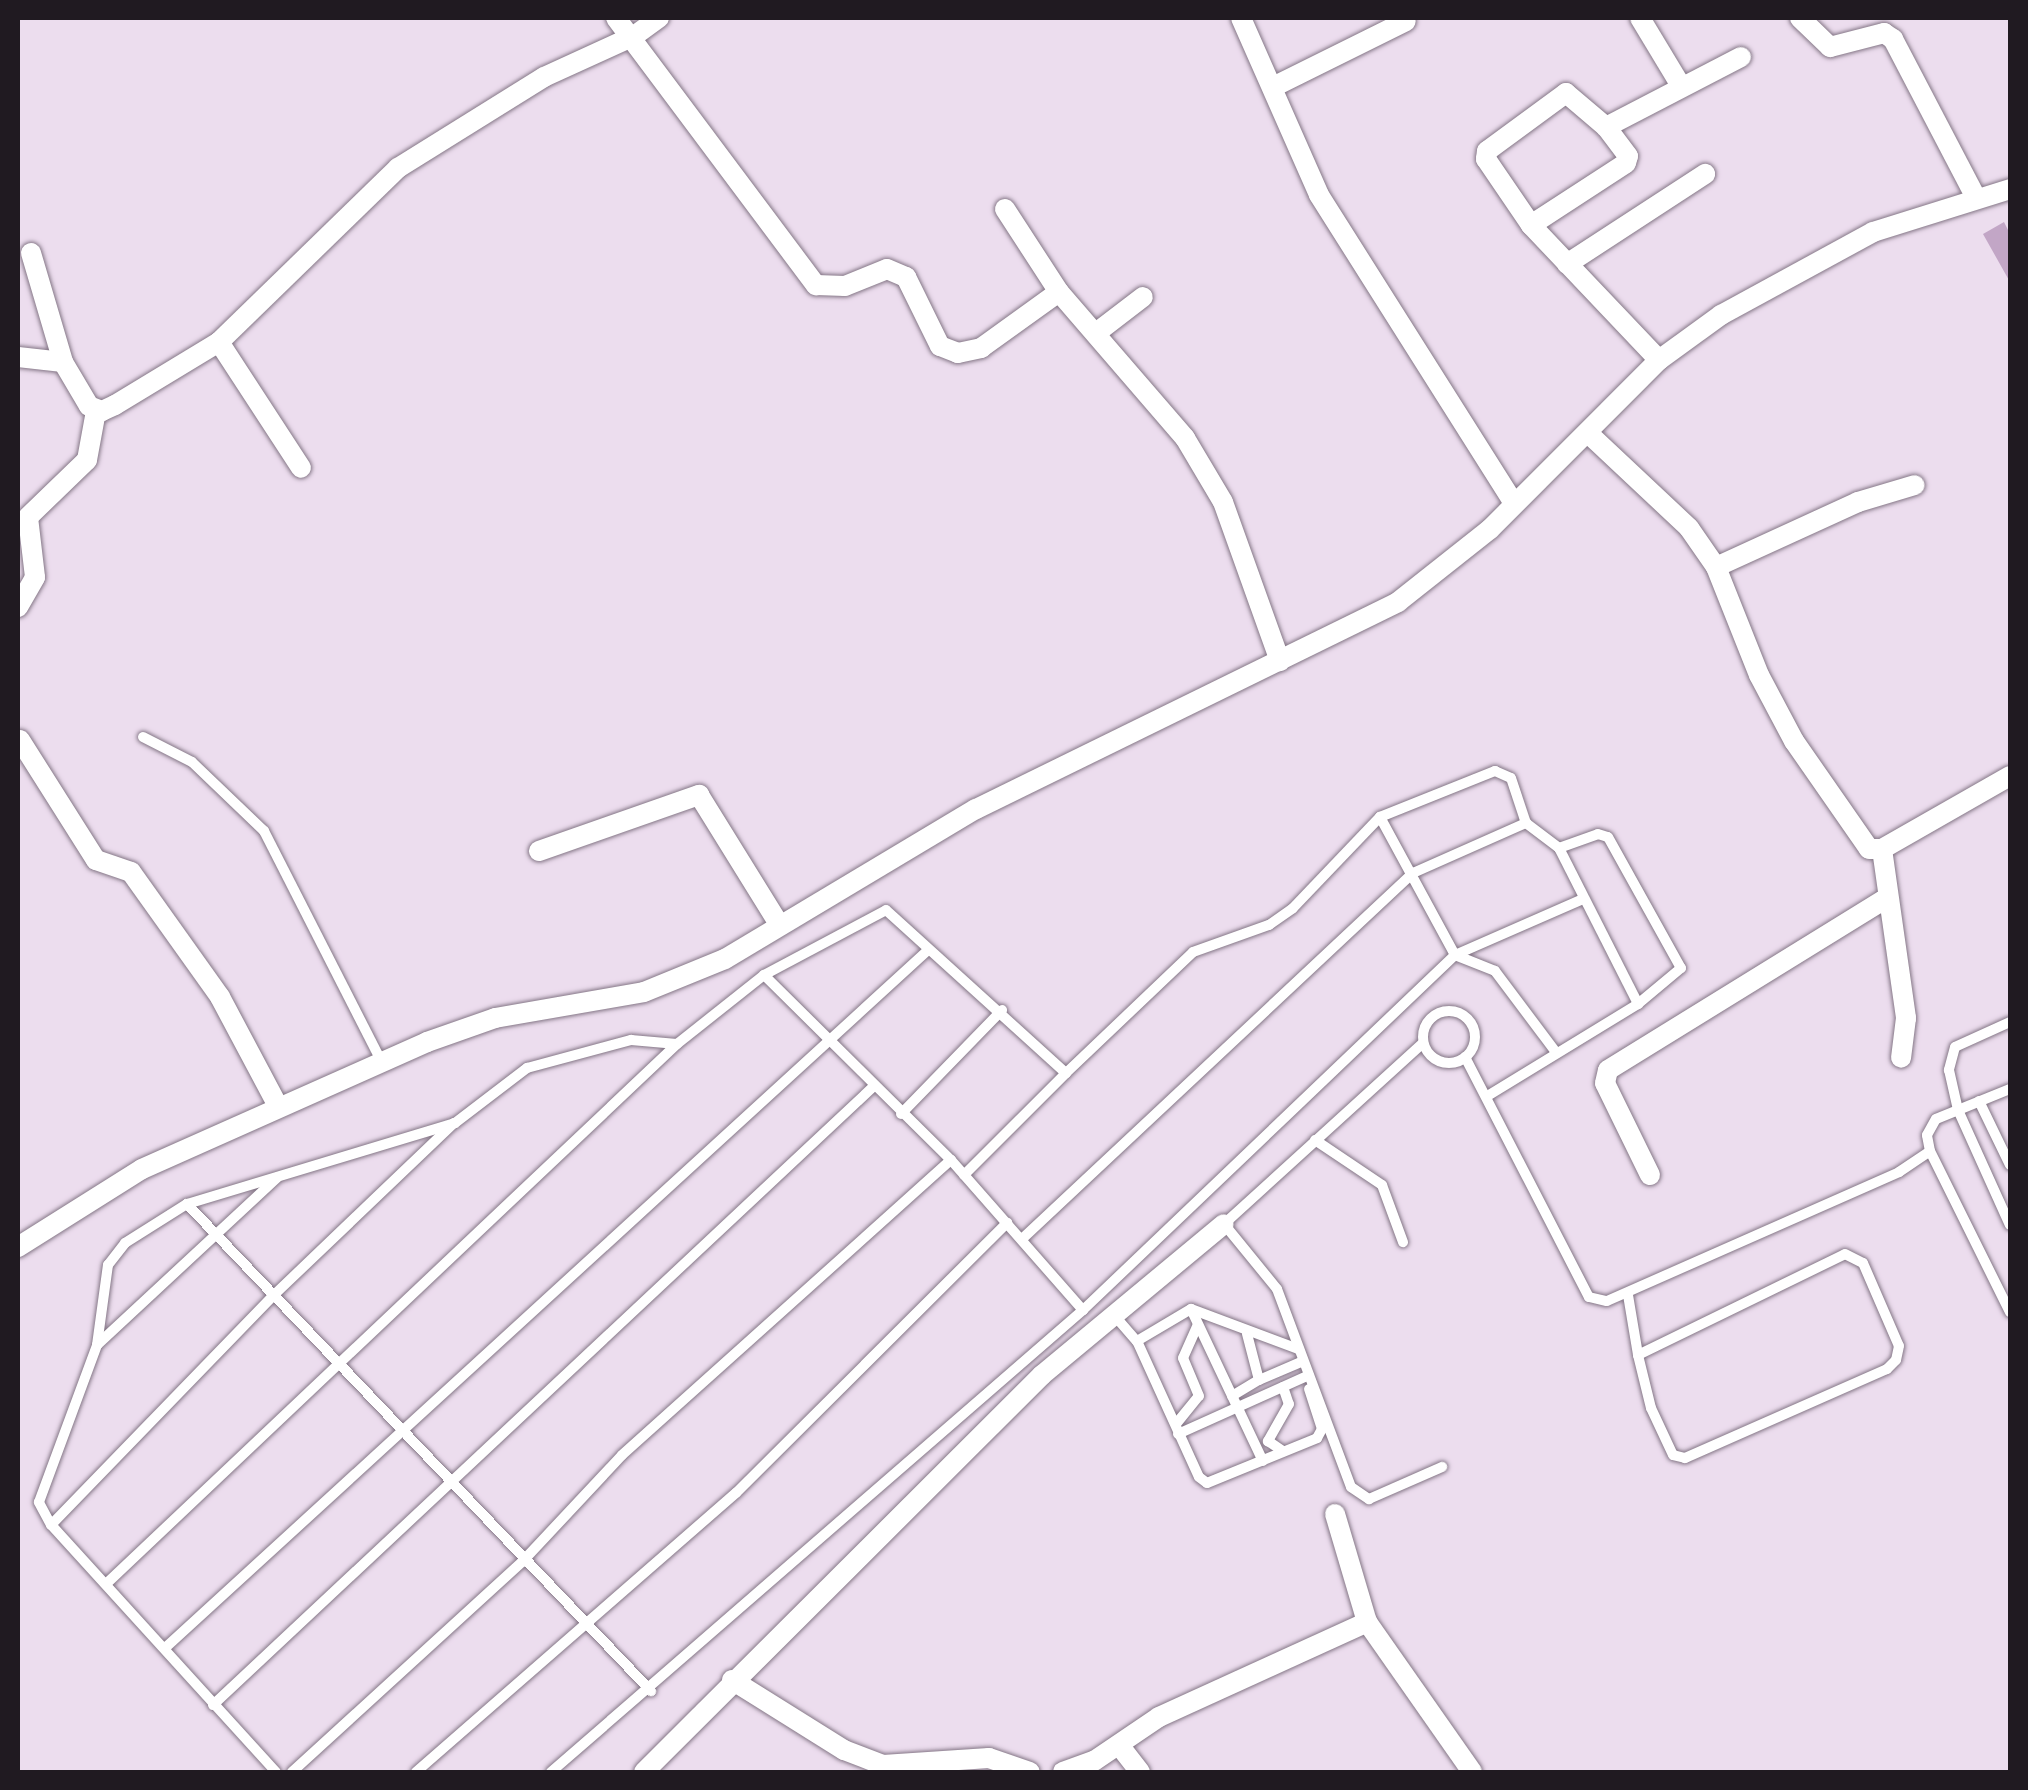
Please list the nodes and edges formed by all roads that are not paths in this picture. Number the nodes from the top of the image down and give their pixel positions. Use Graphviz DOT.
graph roads {
  1 [pos="616,18"];
  2 [pos="659,18"];
  3 [pos="1241,18"];
  4 [pos="1640,18"];
  5 [pos="1800,18"];
  6 [pos="1406,21"];
  7 [pos="634,36"];
  8 [pos="1741,57"];
  9 [pos="1680,86"];
  10 [pos="1273,87"];
  11 [pos="1606,128"];
  12 [pos="1705,174"];
  13 [pos="2010,189"];
  14 [pos="1976,198"];
  15 [pos="1005,208"];
  16 [pos="1531,225"];
  17 [pos="30,253"];
  18 [pos="1567,264"];
  19 [pos="1059,292"];
  20 [pos="1143,297"];
  21 [pos="1096,334"];
  22 [pos="219,342"];
  23 [pos="18,357"];
  24 [pos="1658,360"];
  25 [pos="63,362"];
  26 [pos="96,412"];
  27 [pos="1589,434"];
  28 [pos="301,468"];
  29 [pos="1915,485"];
  30 [pos="1514,504"];
  31 [pos="1716,567"];
  32 [pos="18,607"];
  33 [pos="1280,661"];
  34 [pos="142,737"];
  35 [pos="20,740"];
  36 [pos="2010,776"];
  37 [pos="1380,817"];
  38 [pos="1526,824"];
  39 [pos="1559,848"];
  40 [pos="1882,849"];
  41 [pos="539,851"];
  42 [pos="1413,873"];
  43 [pos="1887,898"];
  44 [pos="1583,899"];
  45 [pos="779,924"];
  46 [pos="928,950"];
  47 [pos="1454,955"];
  48 [pos="764,975"];
  49 [pos="1638,1004"];
  50 [pos="1002,1010"];
  51 [pos="2010,1022"];
  52 [pos="828,1037"];
  53 [pos="1423,1043"];
  54 [pos="677,1044"];
  55 [pos="1554,1052"];
  56 [pos="1466,1058"];
  57 [pos="1900,1058"];
  58 [pos="381,1061"];
  59 [pos="1066,1073"];
  60 [pos="874,1086"];
  61 [pos="2010,1089"];
  62 [pos="1488,1095"];
  63 [pos="1979,1101"];
  64 [pos="278,1104"];
  65 [pos="1958,1110"];
  66 [pos="901,1114"];
  67 [pos="455,1123"];
  68 [pos="1315,1140"];
  69 [pos="1930,1151"];
  70 [pos="951,1160"];
  71 [pos="2010,1165"];
  72 [pos="282,1174"];
  73 [pos="964,1175"];
  74 [pos="1650,1175"];
  75 [pos="187,1204"];
  76 [pos="1007,1223"];
  77 [pos="1224,1224"];
  78 [pos="2010,1225"];
  79 [pos="218,1234"];
  80 [pos="1022,1238"];
  81 [pos="1403,1242"];
  82 [pos="18,1246"];
  83 [pos="276,1293"];
  84 [pos="1628,1295"];
  85 [pos="1191,1309"];
  86 [pos="1083,1310"];
  87 [pos="2010,1312"];
  88 [pos="1114,1315"];
  89 [pos="1198,1325"];
  90 [pos="1247,1334"];
  91 [pos="1137,1341"];
  92 [pos="98,1344"];
  93 [pos="1638,1355"];
  94 [pos="339,1362"];
  95 [pos="1301,1362"];
  96 [pos="1305,1376"];
  97 [pos="1259,1380"];
  98 [pos="1282,1387"];
  99 [pos="1232,1396"];
  100 [pos="1236,1408"];
  101 [pos="403,1426"];
  102 [pos="1177,1429"];
  103 [pos="1283,1452"];
  104 [pos="1263,1460"];
  105 [pos="1442,1467"];
  106 [pos="451,1487"];
  107 [pos="1335,1514"];
  108 [pos="51,1525"];
  109 [pos="522,1562"];
  110 [pos="106,1584"];
  111 [pos="1367,1622"];
  112 [pos="587,1627"];
  113 [pos="164,1648"];
  114 [pos="732,1680"];
  115 [pos="650,1692"];
  116 [pos="213,1704"];
  117 [pos="1119,1744"];
  118 [pos="276,1772"];
  119 [pos="292,1772"];
  120 [pos="416,1772"];
  121 [pos="551,1772"];
  122 [pos="644,1772"];
  123 [pos="1030,1772"];
  124 [pos="1063,1772"];
  125 [pos="1140,1772"];
  126 [pos="1472,1772"];
  1 -- 7 [label="street"];
  2 -- 7 [label="street"];
  3 -- 10 [label="street"];
  4 -- 9 [label="street"];
  5 -- 14 [label="street"];
  6 -- 10 [label="street"];
  7 -- 19 [label="street"];
  7 -- 22 [label="street"];
  8 -- 9 [label="street"];
  9 -- 11 [label="street"];
  10 -- 30 [label="street"];
  11 -- 16 [label="street"];
  11 -- 16 [label="street"];
  12 -- 18 [label="street"];
  13 -- 14 [label="street"];
  14 -- 24 [label="street"];
  15 -- 19 [label="street"];
  16 -- 18 [label="street"];
  17 -- 25 [label="street"];
  18 -- 24 [label="street"];
  19 -- 21 [label="street"];
  20 -- 21 [label="street"];
  21 -- 33 [label="street"];
  22 -- 26 [label="street"];
  22 -- 28 [label="street"];
  23 -- 25 [label="street"];
  24 -- 27 [label="street"];
  25 -- 26 [label="street"];
  26 -- 32 [label="street"];
  27 -- 30 [label="street"];
  27 -- 31 [label="street"];
  29 -- 31 [label="street"];
  30 -- 33 [label="street"];
  31 -- 40 [label="street"];
  33 -- 45 [label="street"];
  34 -- 58 [label="lane"];
  35 -- 64 [label="street"];
  36 -- 40 [label="street"];
  37 -- 38 [label="lane"];
  37 -- 42 [label="lane"];
  37 -- 59 [label="lane"];
  38 -- 39 [label="lane"];
  38 -- 42 [label="lane"];
  39 -- 44 [label="lane"];
  39 -- 49 [label="lane"];
  40 -- 43 [label="street"];
  41 -- 45 [label="street"];
  42 -- 47 [label="lane"];
  42 -- 80 [label="lane"];
  43 -- 57 [label="street"];
  43 -- 74 [label="street"];
  44 -- 47 [label="lane"];
  44 -- 49 [label="lane"];
  45 -- 58 [label="street"];
  46 -- 48 [label="lane"];
  46 -- 50 [label="lane"];
  46 -- 52 [label="lane"];
  47 -- 55 [label="lane"];
  47 -- 86 [label="lane"];
  48 -- 52 [label="lane"];
  48 -- 54 [label="lane"];
  49 -- 55 [label="lane"];
  50 -- 59 [label="lane"];
  50 -- 66 [label="lane"];
  51 -- 65 [label="lane"];
  52 -- 60 [label="lane"];
  52 -- 101 [label="lane"];
  53 -- 56 [label="lane"];
  53 -- 56 [label="lane"];
  53 -- 68 [label="lane"];
  54 -- 67 [label="lane"];
  54 -- 94 [label="lane"];
  55 -- 62 [label="lane"];
  56 -- 62 [label="lane"];
  58 -- 64 [label="street"];
  59 -- 73 [label="lane"];
  60 -- 66 [label="lane"];
  60 -- 106 [label="lane"];
  61 -- 63 [label="lane"];
  62 -- 84 [label="lane"];
  63 -- 65 [label="lane"];
  63 -- 71 [label="lane"];
  64 -- 82 [label="street"];
  65 -- 69 [label="lane"];
  65 -- 78 [label="lane"];
  66 -- 70 [label="lane"];
  67 -- 72 [label="lane"];
  67 -- 83 [label="lane"];
  68 -- 77 [label="lane"];
  68 -- 81 [label="lane"];
  69 -- 84 [label="lane"];
  69 -- 87 [label="lane"];
  70 -- 73 [label="lane"];
  70 -- 109 [label="lane"];
  72 -- 75 [label="lane"];
  72 -- 79 [label="lane"];
  73 -- 76 [label="lane"];
  75 -- 79 [label="lane"];
  75 -- 92 [label="lane"];
  76 -- 80 [label="lane"];
  76 -- 112 [label="lane"];
  77 -- 88 [label="street"];
  77 -- 105 [label="lane"];
  79 -- 83 [label="lane"];
  79 -- 92 [label="lane"];
  80 -- 86 [label="lane"];
  83 -- 94 [label="lane"];
  83 -- 108 [label="lane"];
  84 -- 93 [label="lane"];
  85 -- 89 [label="lane"];
  85 -- 90 [label="lane"];
  85 -- 91 [label="lane"];
  86 -- 115 [label="lane"];
  88 -- 91 [label="lane"];
  88 -- 114 [label="street"];
  89 -- 99 [label="lane"];
  89 -- 102 [label="lane"];
  90 -- 95 [label="lane"];
  90 -- 97 [label="lane"];
  91 -- 102 [label="lane"];
  92 -- 108 [label="lane"];
  93 -- 93 [label="lane"];
  94 -- 101 [label="lane"];
  94 -- 110 [label="lane"];
  95 -- 96 [label="lane"];
  95 -- 97 [label="lane"];
  96 -- 98 [label="lane"];
  96 -- 103 [label="lane"];
  97 -- 99 [label="lane"];
  98 -- 100 [label="lane"];
  98 -- 103 [label="lane"];
  99 -- 100 [label="lane"];
  100 -- 102 [label="lane"];
  100 -- 104 [label="lane"];
  101 -- 106 [label="lane"];
  101 -- 113 [label="lane"];
  102 -- 104 [label="lane"];
  103 -- 104 [label="lane"];
  106 -- 109 [label="lane"];
  106 -- 116 [label="lane"];
  107 -- 111 [label="street"];
  108 -- 110 [label="lane"];
  109 -- 112 [label="lane"];
  109 -- 119 [label="lane"];
  110 -- 113 [label="lane"];
  111 -- 117 [label="street"];
  111 -- 126 [label="street"];
  112 -- 115 [label="lane"];
  112 -- 120 [label="lane"];
  113 -- 116 [label="lane"];
  114 -- 122 [label="street"];
  114 -- 123 [label="street"];
  115 -- 121 [label="lane"];
  116 -- 118 [label="lane"];
  117 -- 124 [label="street"];
  117 -- 125 [label="street"];
}
